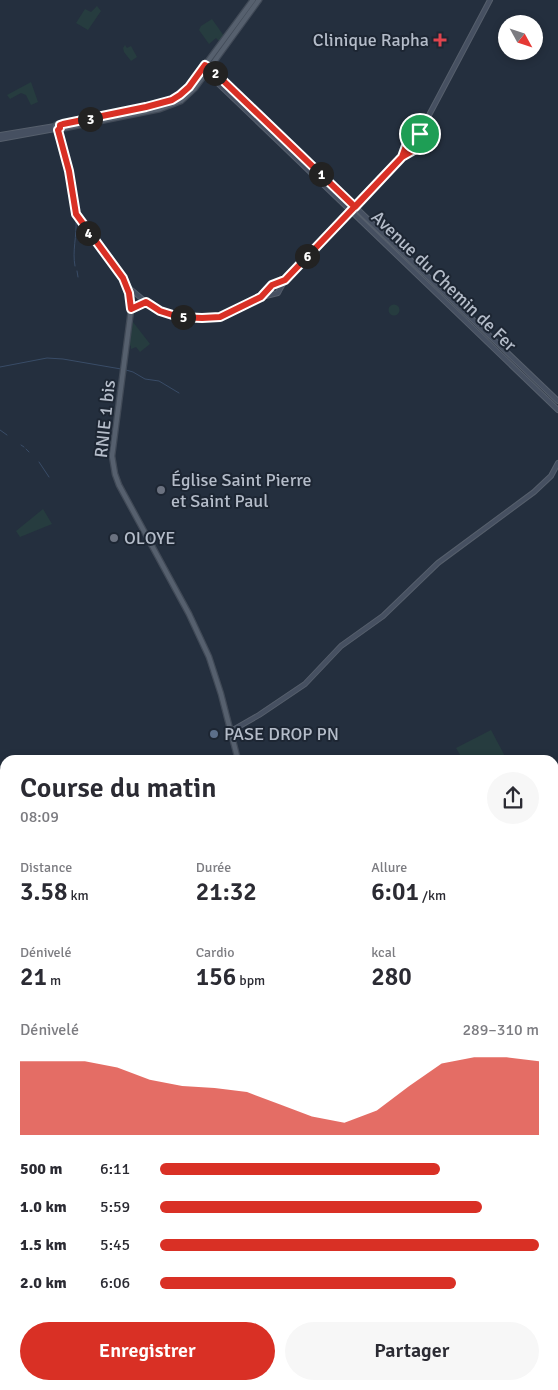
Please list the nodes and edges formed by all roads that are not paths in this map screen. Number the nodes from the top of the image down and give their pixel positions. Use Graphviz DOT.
graph roads {
  1 [pos="253,0"];
  2 [pos="259,0"];
  3 [pos="490,0"];
  4 [pos="206,69"];
  5 [pos="58,129"];
  6 [pos="420,134"];
  7 [pos="0,135"];
  8 [pos="0,139"];
  9 [pos="411,140"];
  10 [pos="417,144"];
  11 [pos="407,148"];
  12 [pos="411,151"];
  13 [pos="402,157"];
  14 [pos="355,207"];
  15 [pos="350,211"];
  16 [pos="285,280"];
  17 [pos="275,285"];
  18 [pos="128,287"];
  19 [pos="270,289"];
  20 [pos="280,289"];
  21 [pos="273,294"];
  22 [pos="261,297"];
  23 [pos="146,302"];
  24 [pos="131,309"];
  25 [pos="558,401"];
  26 [pos="558,410"];
  27 [pos="558,463"];
  28 [pos="231,730"];
  29 [pos="237,755"];
  1 -- 4 [label="main road"];
  2 -- 4 [label="main road"];
  3 -- 6 [label="main road"];
  4 -- 5 [label="main road"];
  4 -- 14 [label="main road, Avenue du Chemin de Fer"];
  4 -- 15 [label="main road, Avenue du Chemin de Fer"];
  5 -- 7 [label="main road"];
  5 -- 8 [label="main road"];
  5 -- 18 [label="main road, RNIE 1 bis"];
  6 -- 9 [label="main road"];
  6 -- 10 [label="main road"];
  9 -- 10 [label="main road"];
  9 -- 11 [label="main road"];
  10 -- 12 [label="main road"];
  11 -- 12 [label="main road"];
  11 -- 13 [label="main road"];
  12 -- 13 [label="main road"];
  13 -- 14 [label="main road"];
  14 -- 15 [label="main road"];
  14 -- 25 [label="main road, Avenue du Chemin de Fer"];
  15 -- 16 [label="main road"];
  15 -- 26 [label="main road, Avenue du Chemin de Fer"];
  16 -- 17 [label="main road"];
  16 -- 20 [label="main road"];
  17 -- 19 [label="main road"];
  17 -- 20 [label="main road"];
  18 -- 23 [label="main road"];
  18 -- 24 [label="main road, RNIE 1 bis"];
  19 -- 21 [label="main road"];
  19 -- 22 [label="main road"];
  20 -- 21 [label="main road"];
  21 -- 22 [label="main road"];
  22 -- 23 [label="main road"];
  23 -- 24 [label="main road"];
  24 -- 28 [label="main road, RNIE 1 bis"];
  27 -- 28 [label="main road"];
  28 -- 29 [label="main road, RNIE 1 bis"];
}
